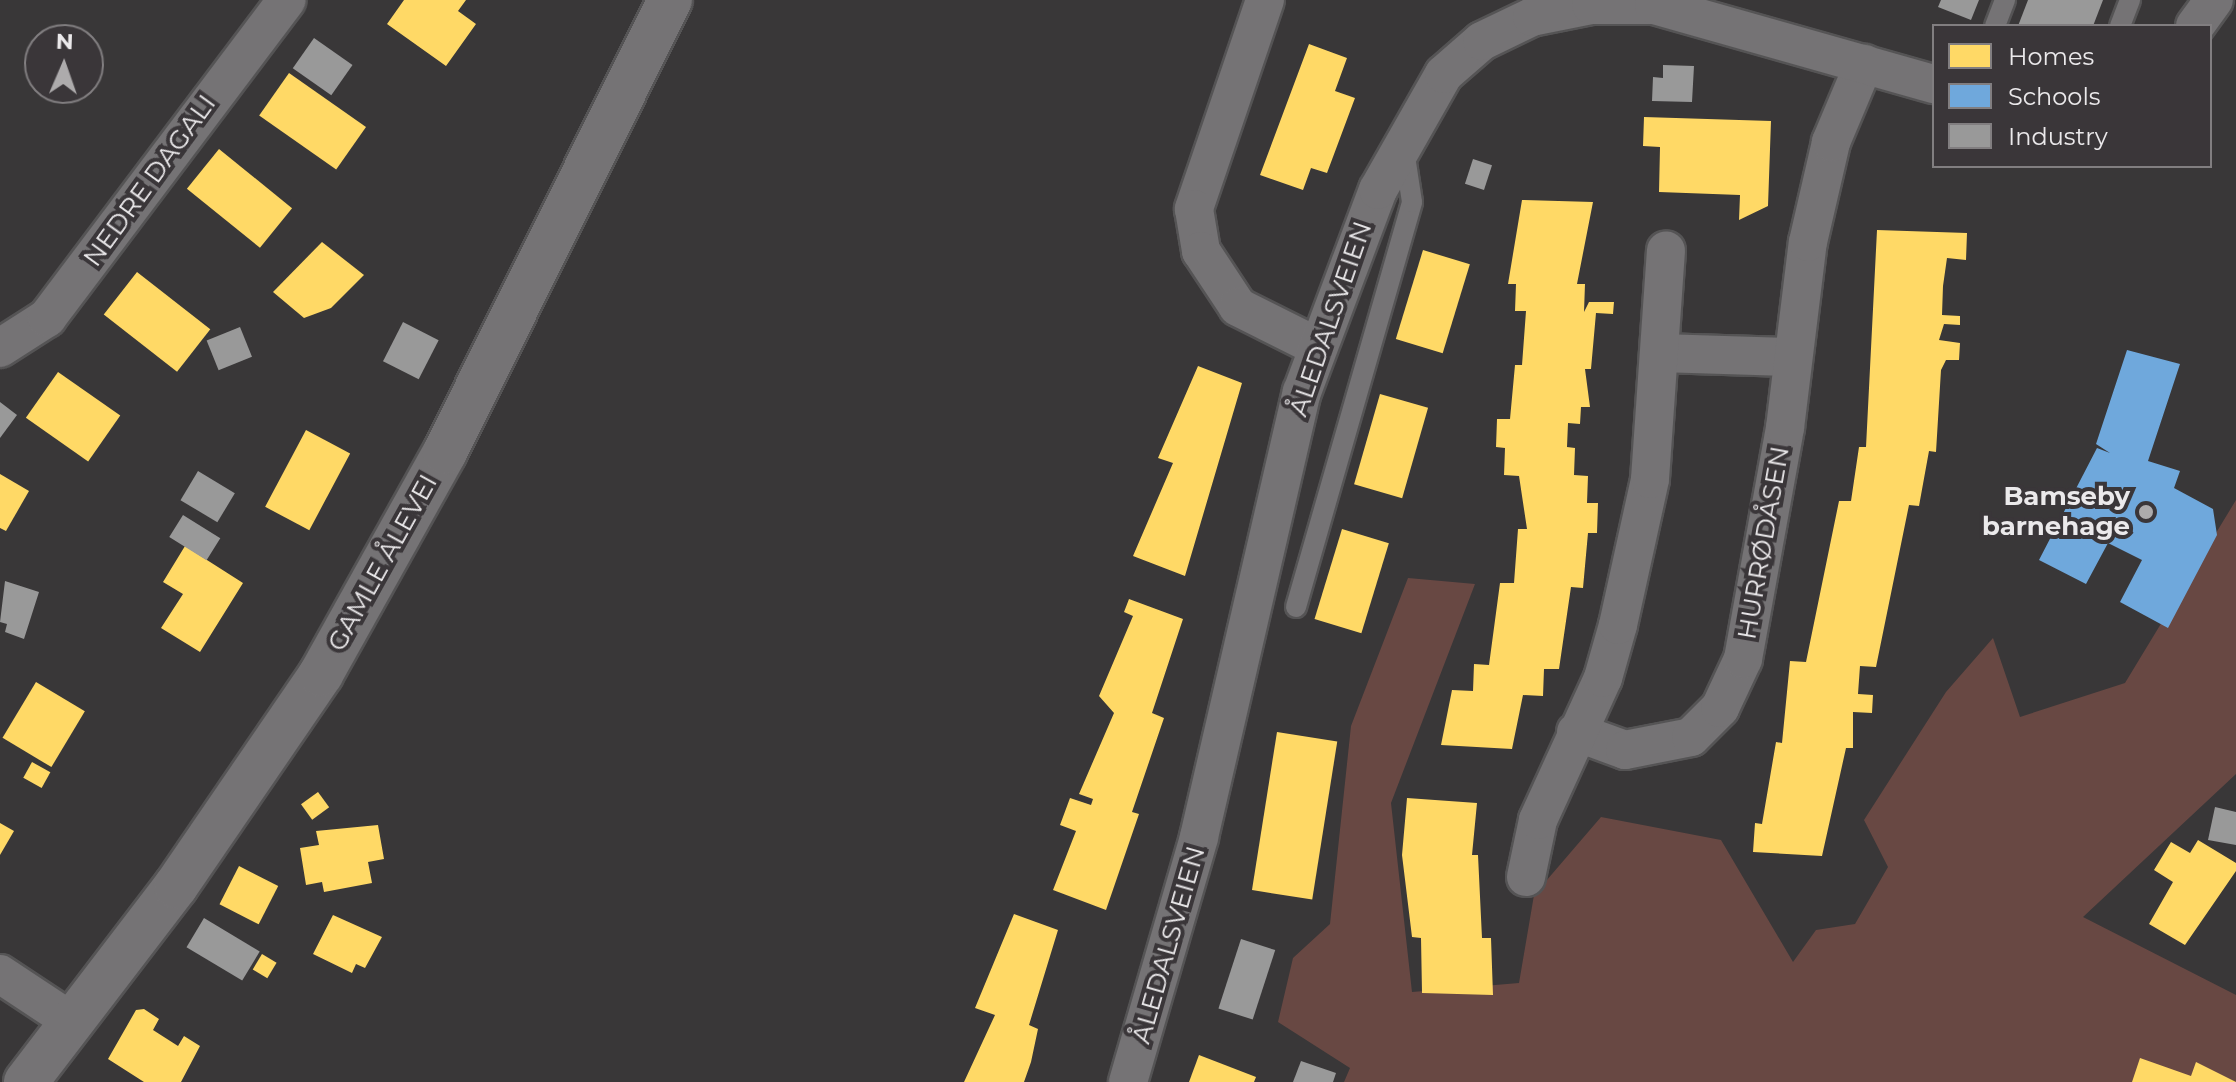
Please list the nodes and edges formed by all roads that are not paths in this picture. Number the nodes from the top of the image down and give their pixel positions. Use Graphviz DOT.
graph roads {
  1 [pos="287,0"];
  2 [pos="670,0"];
  3 [pos="1265,0"];
  4 [pos="2005,0"];
  5 [pos="2130,0"];
  6 [pos="2214,0"];
  7 [pos="1996,24"];
  8 [pos="2121,24"];
  9 [pos="2196,24"];
  10 [pos="1864,64"];
  11 [pos="1932,83"];
  12 [pos="1403,138"];
  13 [pos="1666,251"];
  14 [pos="1316,346"];
  15 [pos="0,348"];
  16 [pos="1663,353"];
  17 [pos="1793,357"];
  18 [pos="1296,607"];
  19 [pos="1576,732"];
  20 [pos="1526,877"];
  21 [pos="0,974"];
  22 [pos="68,1019"];
  23 [pos="26,1082"];
  24 [pos="1128,1082"];
  1 -- 15 [label="street, NEDRE DAGALI"];
  2 -- 22 [label="main road, GAMLE ÅLEVEI"];
  3 -- 14 [label="street"];
  4 -- 7 [label="lane"];
  5 -- 8 [label="lane"];
  6 -- 9 [label="street"];
  10 -- 11 [label="street, ÅLEDALSVEIEN"];
  10 -- 12 [label="street, ÅLEDALSVEIEN"];
  10 -- 17 [label="street, HURRØDÅSEN"];
  12 -- 14 [label="street, ÅLEDALSVEIEN"];
  12 -- 18 [label="lane"];
  13 -- 16 [label="street"];
  14 -- 24 [label="street, ÅLEDALSVEIEN"];
  16 -- 17 [label="street"];
  16 -- 19 [label="street"];
  17 -- 19 [label="street, HURRØDÅSEN"];
  19 -- 20 [label="street"];
  21 -- 22 [label="street"];
  22 -- 23 [label="main road, GAMLE ÅLEVEI"];
}
